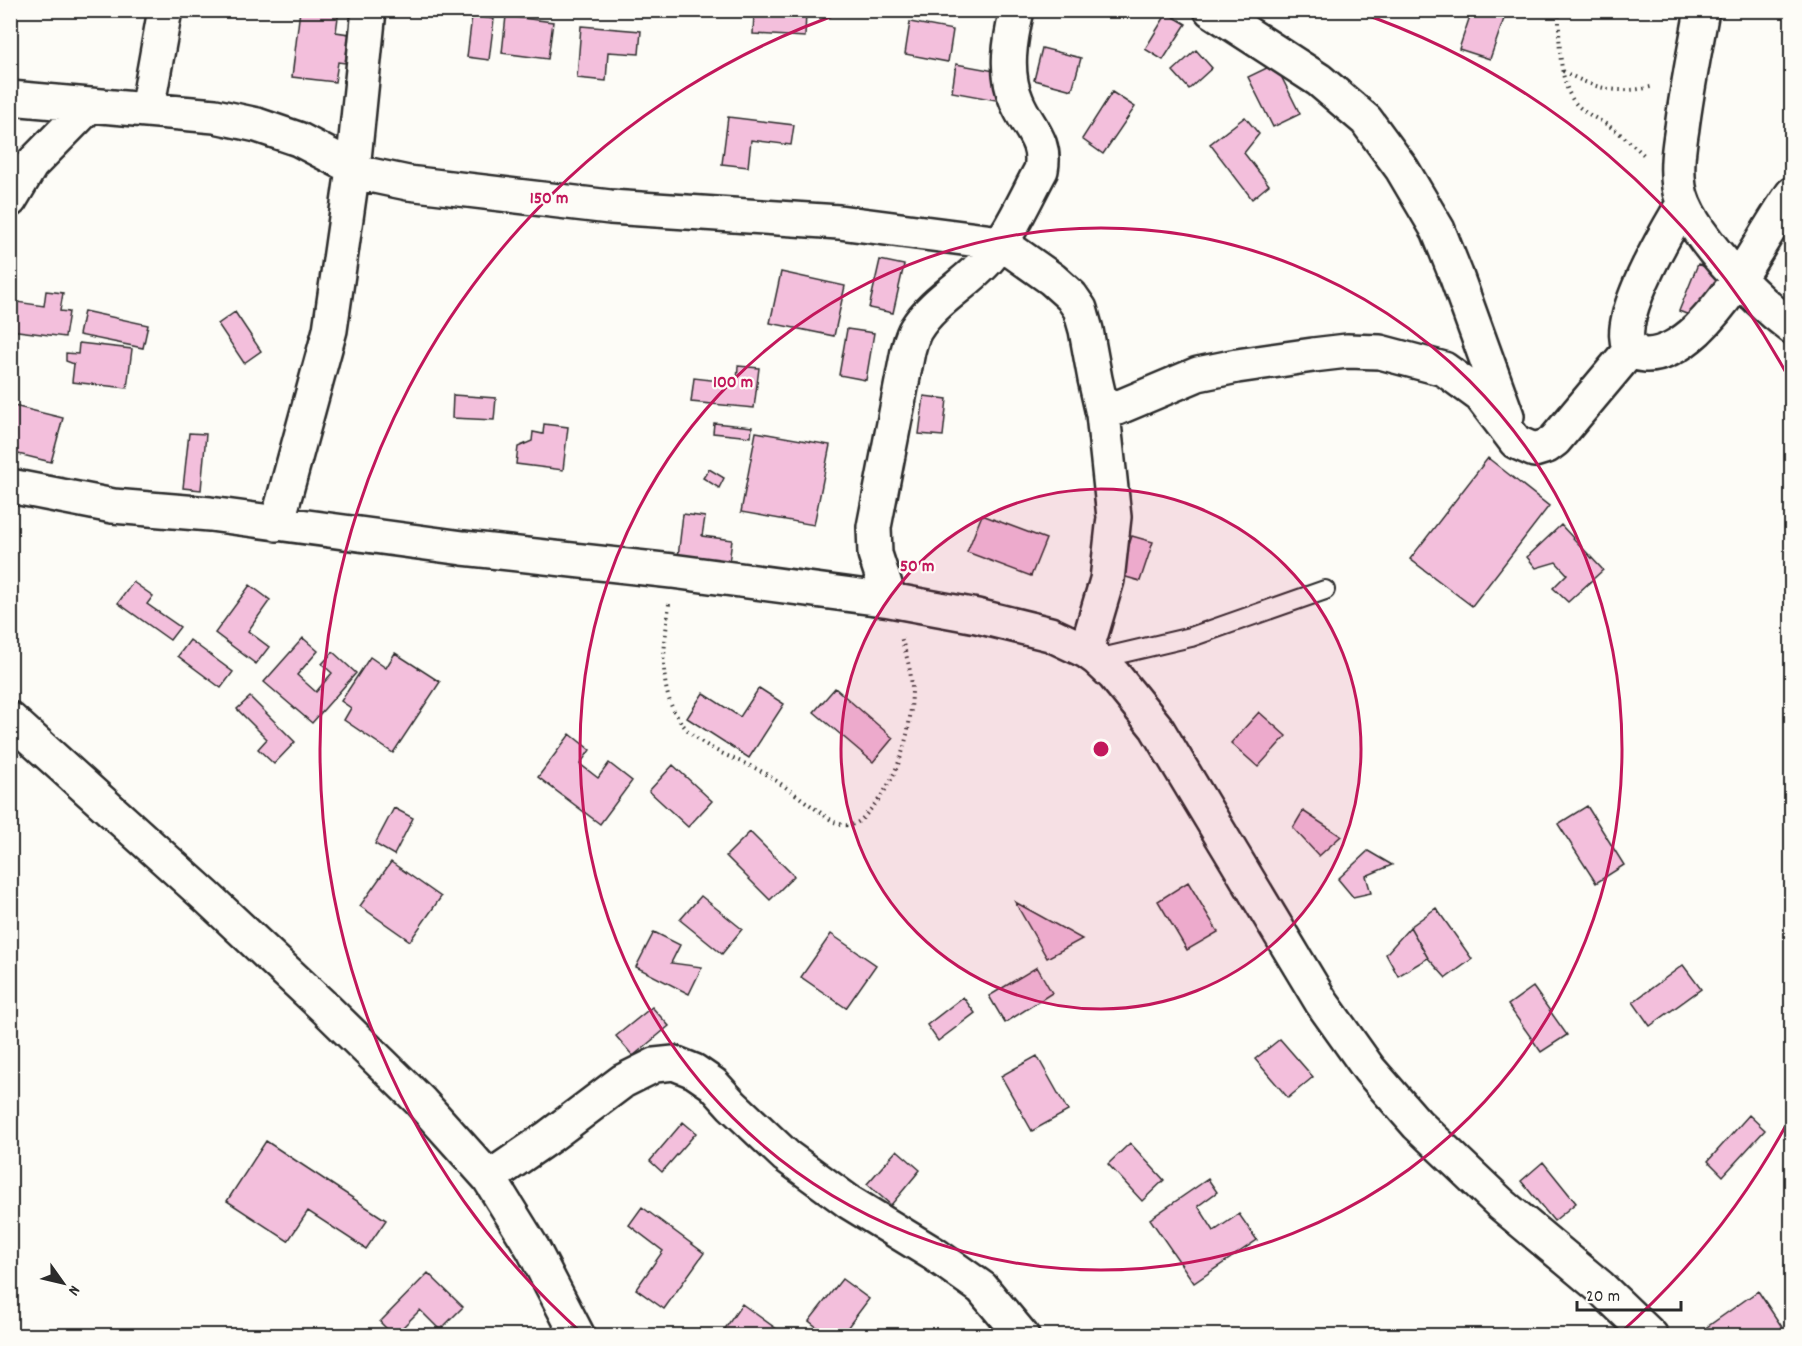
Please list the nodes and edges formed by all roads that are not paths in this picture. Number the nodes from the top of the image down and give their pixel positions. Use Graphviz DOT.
graph roads {
  1 [pos="165,10"];
  2 [pos="369,10"];
  3 [pos="1017,10"];
  4 [pos="1211,10"];
  5 [pos="1702,10"];
  6 [pos="10,98"];
  7 [pos="90,105"];
  8 [pos="147,110"];
  9 [pos="354,169"];
  10 [pos="1791,194"];
  11 [pos="1681,195"];
  12 [pos="10,200"];
  13 [pos="1001,243"];
  14 [pos="1740,280"];
  15 [pos="1791,327"];
  16 [pos="1632,348"];
  17 [pos="1103,414"];
  18 [pos="1516,442"];
  19 [pos="10,486"];
  20 [pos="277,524"];
  21 [pos="1324,590"];
  22 [pos="890,600"];
  23 [pos="1092,655"];
  24 [pos="10,719"];
  25 [pos="489,1178"];
  26 [pos="578,1335"];
  27 [pos="1022,1335"];
  28 [pos="1651,1335"];
  1 -- 8 [label="street"];
  2 -- 9 [label="street"];
  3 -- 13 [label="street"];
  4 -- 18 [label="street"];
  5 -- 11 [label="street"];
  6 -- 7 [label="street"];
  7 -- 8 [label="street"];
  7 -- 12 [label="street"];
  8 -- 9 [label="street"];
  9 -- 13 [label="street"];
  9 -- 20 [label="street"];
  10 -- 14 [label="street"];
  11 -- 14 [label="street"];
  11 -- 16 [label="street"];
  13 -- 17 [label="street"];
  13 -- 22 [label="street"];
  14 -- 15 [label="street"];
  14 -- 16 [label="street"];
  16 -- 18 [label="street"];
  17 -- 18 [label="street"];
  17 -- 23 [label="street"];
  19 -- 20 [label="street"];
  20 -- 22 [label="street"];
  21 -- 23 [label="lane"];
  22 -- 23 [label="street"];
  23 -- 28 [label="street"];
  24 -- 25 [label="street"];
  25 -- 26 [label="street"];
  25 -- 27 [label="street"];
}
